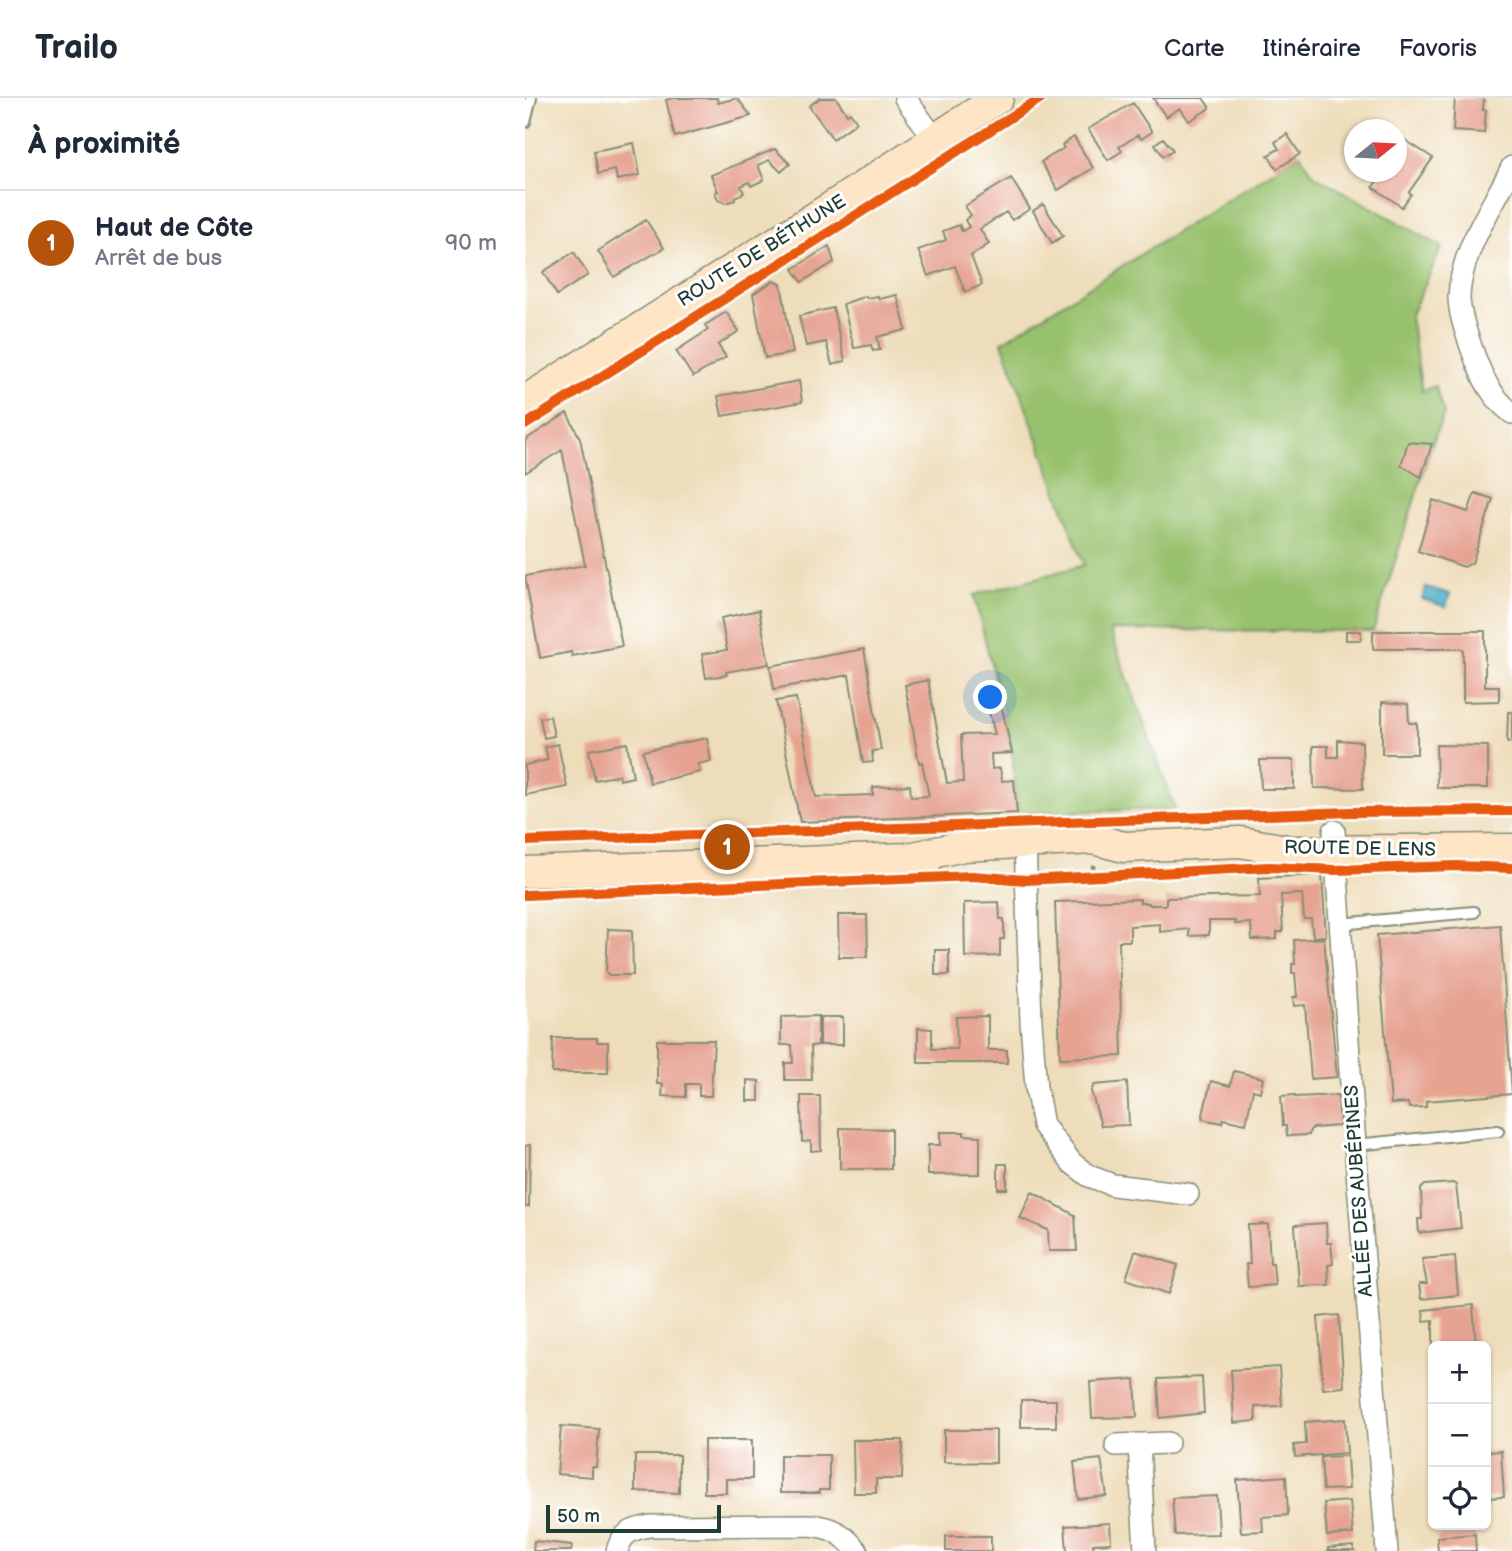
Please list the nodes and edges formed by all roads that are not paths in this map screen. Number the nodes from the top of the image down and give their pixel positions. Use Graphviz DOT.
graph roads {
  1 [pos="531,98"];
  2 [pos="905,98"];
  3 [pos="998,98"];
  4 [pos="525,122"];
  5 [pos="934,138"];
  6 [pos="1512,167"];
  7 [pos="525,401"];
  8 [pos="1512,413"];
  9 [pos="1334,841"];
  10 [pos="1511,848"];
  11 [pos="1026,852"];
  12 [pos="527,871"];
  13 [pos="1474,912"];
  14 [pos="1339,924"];
  15 [pos="1497,1131"];
  16 [pos="1355,1145"];
  17 [pos="1188,1194"];
  18 [pos="1168,1443"];
  19 [pos="1139,1444"];
  20 [pos="1116,1445"];
  21 [pos="622,1542"];
  22 [pos="857,1551"];
  23 [pos="1145,1551"];
  24 [pos="1387,1551"];
  1 -- 4 [label="lane"];
  2 -- 5 [label="street"];
  3 -- 5 [label="main road, ROUTE DE BÉTHUNE"];
  5 -- 7 [label="main road, ROUTE DE BÉTHUNE"];
  6 -- 8 [label="street"];
  9 -- 10 [label="main road, ROUTE DE LENS"];
  9 -- 11 [label="main road, ROUTE DE LENS"];
  9 -- 14 [label="street, ALLÉE DES AUBÉPINES"];
  11 -- 12 [label="main road, ROUTE DE LENS"];
  11 -- 17 [label="street"];
  13 -- 14 [label="lane"];
  14 -- 16 [label="street, ALLÉE DES AUBÉPINES"];
  15 -- 16 [label="lane"];
  16 -- 24 [label="street, ALLÉE DES AUBÉPINES"];
  18 -- 19 [label="street"];
  19 -- 20 [label="street"];
  19 -- 23 [label="street"];
  21 -- 22 [label="street"];
}
